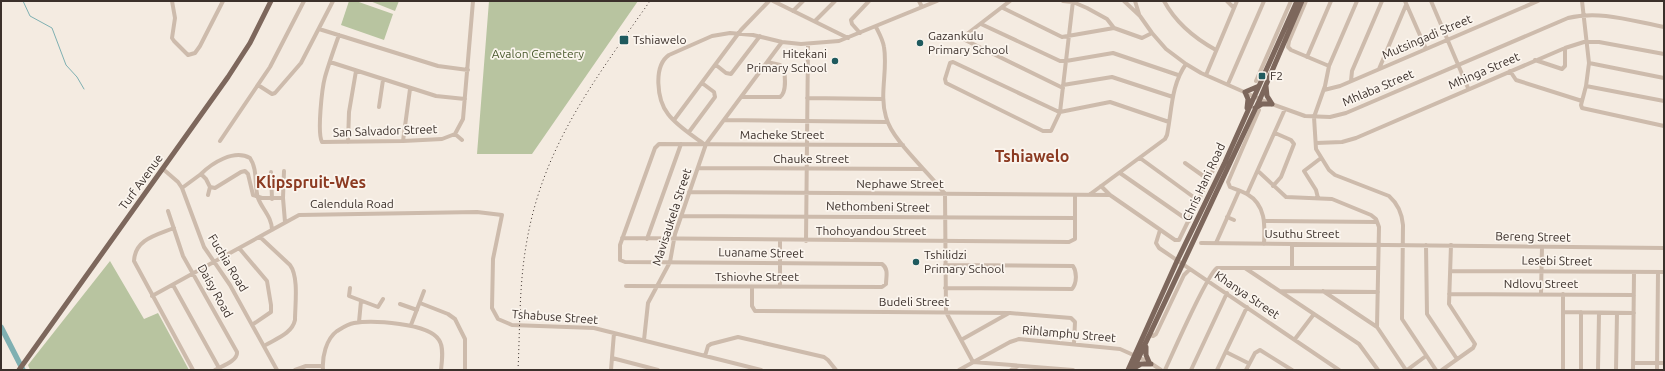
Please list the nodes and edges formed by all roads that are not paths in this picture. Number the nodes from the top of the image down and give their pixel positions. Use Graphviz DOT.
graph roads {
  1 [pos="172,1"];
  2 [pos="223,1"];
  3 [pos="271,1"];
  4 [pos="304,1"];
  5 [pos="473,1"];
  6 [pos="769,1"];
  7 [pos="773,1"];
  8 [pos="802,1"];
  9 [pos="836,1"];
  10 [pos="869,1"];
  11 [pos="919,1"];
  12 [pos="937,1"];
  13 [pos="1010,1"];
  14 [pos="1063,1"];
  15 [pos="1124,1"];
  16 [pos="1134,1"];
  17 [pos="1164,1"];
  18 [pos="1227,1"];
  19 [pos="1237,1"];
  20 [pos="1264,1"];
  21 [pos="1291,1"];
  22 [pos="1297,1"];
  23 [pos="1302,1"];
  24 [pos="1306,1"];
  25 [pos="1332,1"];
  26 [pos="1357,1"];
  27 [pos="1382,1"];
  28 [pos="1431,1"];
  29 [pos="1538,1"];
  30 [pos="1582,1"];
  31 [pos="331,2"];
  32 [pos="1073,2"];
  33 [pos="1406,3"];
  34 [pos="922,7"];
  35 [pos="1002,8"];
  36 [pos="1234,8"];
  37 [pos="793,11"];
  38 [pos="1584,15"];
  39 [pos="1140,16"];
  40 [pos="815,21"];
  41 [pos="981,24"];
  42 [pos="876,26"];
  43 [pos="1114,28"];
  44 [pos="1664,28"];
  45 [pos="319,29"];
  46 [pos="739,33"];
  47 [pos="860,33"];
  48 [pos="1152,33"];
  49 [pos="339,35"];
  50 [pos="760,36"];
  51 [pos="1068,37"];
  52 [pos="848,38"];
  53 [pos="1447,40"];
  54 [pos="782,42"];
  55 [pos="1587,42"];
  56 [pos="808,44"];
  57 [pos="1564,48"];
  58 [pos="1426,49"];
  59 [pos="1216,50"];
  60 [pos="1664,54"];
  61 [pos="1307,57"];
  62 [pos="1534,60"];
  63 [pos="1066,61"];
  64 [pos="330,62"];
  65 [pos="767,62"];
  66 [pos="1588,63"];
  67 [pos="1186,64"];
  68 [pos="1458,64"];
  69 [pos="716,65"];
  70 [pos="1329,66"];
  71 [pos="1379,69"];
  72 [pos="468,70"];
  73 [pos="356,71"];
  74 [pos="1510,71"];
  75 [pos="1178,75"];
  76 [pos="1206,75"];
  77 [pos="1664,78"];
  78 [pos="383,80"];
  79 [pos="1256,81"];
  80 [pos="1351,81"];
  81 [pos="702,84"];
  82 [pos="1228,84"];
  83 [pos="258,85"];
  84 [pos="1265,85"];
  85 [pos="1259,86"];
  86 [pos="1586,86"];
  87 [pos="1063,87"];
  88 [pos="1468,88"];
  89 [pos="410,89"];
  90 [pos="1324,90"];
  91 [pos="1244,92"];
  92 [pos="741,97"];
  93 [pos="1172,97"];
  94 [pos="807,98"];
  95 [pos="883,98"];
  96 [pos="1257,98"];
  97 [pos="465,99"];
  98 [pos="1582,101"];
  99 [pos="1664,101"];
  100 [pos="1272,104"];
  101 [pos="379,107"];
  102 [pos="1257,109"];
  103 [pos="1285,109"];
  104 [pos="1060,112"];
  105 [pos="1314,117"];
  106 [pos="674,120"];
  107 [pos="724,120"];
  108 [pos="808,121"];
  109 [pos="887,122"];
  110 [pos="1169,122"];
  111 [pos="1243,122"];
  112 [pos="1664,126"];
  113 [pos="689,132"];
  114 [pos="1275,133"];
  115 [pos="455,134"];
  116 [pos="462,140"];
  117 [pos="220,141"];
  118 [pos="403,141"];
  119 [pos="348,142"];
  120 [pos="1316,143"];
  121 [pos="681,144"];
  122 [pos="705,144"];
  123 [pos="807,145"];
  124 [pos="903,145"];
  125 [pos="1140,158"];
  126 [pos="1321,158"];
  127 [pos="1185,164"];
  128 [pos="1216,164"];
  129 [pos="698,168"];
  130 [pos="163,169"];
  131 [pos="807,169"];
  132 [pos="923,169"];
  133 [pos="1258,171"];
  134 [pos="271,172"];
  135 [pos="284,172"];
  136 [pos="1120,172"];
  137 [pos="201,174"];
  138 [pos="1209,180"];
  139 [pos="1101,186"];
  140 [pos="1273,186"];
  141 [pos="210,187"];
  142 [pos="182,188"];
  143 [pos="1239,191"];
  144 [pos="689,192"];
  145 [pos="807,193"];
  146 [pos="945,194"];
  147 [pos="1247,194"];
  148 [pos="208,195"];
  149 [pos="1075,195"];
  150 [pos="1110,195"];
  151 [pos="1088,196"];
  152 [pos="258,197"];
  153 [pos="283,198"];
  154 [pos="1318,198"];
  155 [pos="272,199"];
  156 [pos="1199,201"];
  157 [pos="168,211"];
  158 [pos="502,215"];
  159 [pos="681,216"];
  160 [pos="807,216"];
  161 [pos="1227,217"];
  162 [pos="946,218"];
  163 [pos="1075,218"];
  164 [pos="1234,220"];
  165 [pos="1189,221"];
  166 [pos="1265,221"];
  167 [pos="285,222"];
  168 [pos="1377,222"];
  169 [pos="174,228"];
  170 [pos="272,230"];
  171 [pos="1160,230"];
  172 [pos="260,237"];
  173 [pos="622,238"];
  174 [pos="647,239"];
  175 [pos="674,239"];
  176 [pos="780,240"];
  177 [pos="806,240"];
  178 [pos="945,241"];
  179 [pos="1201,243"];
  180 [pos="1216,243"];
  181 [pos="1264,244"];
  182 [pos="1292,244"];
  183 [pos="1378,245"];
  184 [pos="1402,245"];
  185 [pos="1426,245"];
  186 [pos="1451,245"];
  187 [pos="1542,247"];
  188 [pos="239,248"];
  189 [pos="1664,248"];
  190 [pos="1177,261"];
  191 [pos="214,262"];
  192 [pos="670,262"];
  193 [pos="780,264"];
  194 [pos="945,264"];
  195 [pos="1183,264"];
  196 [pos="1244,267"];
  197 [pos="1292,268"];
  198 [pos="1378,268"];
  199 [pos="1190,269"];
  200 [pos="1450,271"];
  201 [pos="1541,271"];
  202 [pos="1634,272"];
  203 [pos="1658,272"];
  204 [pos="1664,272"];
  205 [pos="194,273"];
  206 [pos="1208,280"];
  207 [pos="886,284"];
  208 [pos="173,285"];
  209 [pos="626,286"];
  210 [pos="658,286"];
  211 [pos="752,287"];
  212 [pos="780,287"];
  213 [pos="350,288"];
  214 [pos="945,288"];
  215 [pos="424,291"];
  216 [pos="1280,291"];
  217 [pos="1323,291"];
  218 [pos="1378,292"];
  219 [pos="1227,293"];
  220 [pos="1449,294"];
  221 [pos="1541,294"];
  222 [pos="1563,294"];
  223 [pos="1634,295"];
  224 [pos="152,296"];
  225 [pos="383,300"];
  226 [pos="361,301"];
  227 [pos="420,303"];
  228 [pos="400,304"];
  229 [pos="1247,307"];
  230 [pos="417,310"];
  231 [pos="946,312"];
  232 [pos="1010,312"];
  233 [pos="1564,312"];
  234 [pos="1581,312"];
  235 [pos="1599,313"];
  236 [pos="1617,313"];
  237 [pos="1634,313"];
  238 [pos="1314,314"];
  239 [pos="359,322"];
  240 [pos="252,325"];
  241 [pos="411,325"];
  242 [pos="1377,327"];
  243 [pos="614,333"];
  244 [pos="1149,337"];
  245 [pos="1295,339"];
  246 [pos="644,340"];
  247 [pos="961,340"];
  248 [pos="1074,343"];
  249 [pos="264,346"];
  250 [pos="1226,352"];
  251 [pos="705,356"];
  252 [pos="1137,356"];
  253 [pos="1426,356"];
  254 [pos="612,358"];
  255 [pos="1457,359"];
  256 [pos="971,363"];
  257 [pos="1151,363"];
  258 [pos="1248,363"];
  259 [pos="1634,363"];
  260 [pos="1657,363"];
  261 [pos="1664,363"];
  262 [pos="740,365"];
  263 [pos="1018,366"];
  264 [pos="323,368"];
  265 [pos="217,369"];
  266 [pos="1133,369"];
  267 [pos="19,370"];
  268 [pos="193,370"];
  269 [pos="277,370"];
  270 [pos="294,370"];
  271 [pos="441,370"];
  272 [pos="465,370"];
  273 [pos="611,370"];
  274 [pos="658,370"];
  275 [pos="738,370"];
  276 [pos="761,370"];
  277 [pos="836,370"];
  278 [pos="959,370"];
  279 [pos="971,370"];
  280 [pos="1011,370"];
  281 [pos="1073,370"];
  282 [pos="1128,370"];
  283 [pos="1161,370"];
  284 [pos="1165,370"];
  285 [pos="1191,370"];
  286 [pos="1217,370"];
  287 [pos="1246,370"];
  288 [pos="1292,370"];
  289 [pos="1339,370"];
  290 [pos="1378,370"];
  291 [pos="1407,370"];
  292 [pos="1436,370"];
  293 [pos="1442,370"];
  294 [pos="1563,370"];
  295 [pos="1581,370"];
  296 [pos="1598,370"];
  297 [pos="1616,370"];
  298 [pos="1634,370"];
  299 [pos="1657,370"];
  1 -- 2 [label="street"];
  3 -- 130 [label="main road, Turf Avenue"];
  4 -- 83 [label="street"];
  5 -- 72 [label="street, San Salvador Street"];
  6 -- 46 [label="street"];
  7 -- 37 [label="street"];
  8 -- 37 [label="street"];
  9 -- 40 [label="street"];
  10 -- 47 [label="street"];
  11 -- 34 [label="street"];
  12 -- 34 [label="street"];
  13 -- 35 [label="street"];
  14 -- 32 [label="street"];
  15 -- 39 [label="street, Mhlaba Street"];
  16 -- 39 [label="street"];
  17 -- 59 [label="street"];
  18 -- 36 [label="street"];
  19 -- 36 [label="street"];
  20 -- 82 [label="street"];
  21 -- 79 [label="street"];
  22 -- 85 [label="main road, Chris Hani Road"];
  23 -- 84 [label="main road, Chris Hani Road"];
  24 -- 61 [label="street"];
  25 -- 61 [label="street"];
  26 -- 70 [label="street"];
  27 -- 80 [label="street"];
  28 -- 53 [label="street"];
  29 -- 53 [label="street, Mutsingadi Street"];
  30 -- 38 [label="street"];
  31 -- 45 [label="street"];
  32 -- 43 [label="street"];
  32 -- 51 [label="street"];
  33 -- 58 [label="street"];
  33 -- 71 [label="street"];
  34 -- 42 [label="street"];
  35 -- 41 [label="street"];
  35 -- 51 [label="street"];
  36 -- 59 [label="street"];
  37 -- 40 [label="street"];
  38 -- 44 [label="street, Mhlaba Street"];
  38 -- 55 [label="street"];
  38 -- 68 [label="street, Mhlaba Street"];
  39 -- 48 [label="street, Mhlaba Street"];
  40 -- 52 [label="street"];
  41 -- 63 [label="street"];
  41 -- 87 [label="street"];
  42 -- 47 [label="street"];
  42 -- 95 [label="street"];
  43 -- 48 [label="street"];
  43 -- 51 [label="street"];
  45 -- 49 [label="street"];
  45 -- 83 [label="street"];
  46 -- 50 [label="street"];
  46 -- 69 [label="street"];
  46 -- 106 [label="street"];
  47 -- 52 [label="street"];
  48 -- 67 [label="street, Mhlaba Street"];
  49 -- 64 [label="street"];
  49 -- 72 [label="street"];
  50 -- 54 [label="street"];
  50 -- 69 [label="street"];
  51 -- 63 [label="street"];
  52 -- 56 [label="street"];
  53 -- 58 [label="street, Mutsingadi Street"];
  53 -- 68 [label="street"];
  54 -- 56 [label="street"];
  54 -- 65 [label="street, Mavisaukela Street"];
  55 -- 57 [label="street, Mhinga Street"];
  55 -- 60 [label="street, Mhinga Street"];
  55 -- 66 [label="street"];
  56 -- 94 [label="street"];
  57 -- 62 [label="street, Mhinga Street"];
  57 -- 62 [label="street"];
  58 -- 71 [label="street, Mutsingadi Street"];
  59 -- 76 [label="street"];
  61 -- 70 [label="street"];
  62 -- 74 [label="street, Mhinga Street"];
  63 -- 75 [label="street"];
  63 -- 87 [label="street"];
  64 -- 73 [label="street"];
  64 -- 119 [label="street, San Salvador Street"];
  65 -- 92 [label="street, Mavisaukela Street"];
  65 -- 92 [label="street"];
  66 -- 77 [label="street"];
  66 -- 86 [label="street"];
  67 -- 75 [label="street"];
  67 -- 76 [label="street, Mhlaba Street"];
  68 -- 88 [label="street"];
  68 -- 105 [label="street, Mhlaba Street"];
  69 -- 81 [label="street"];
  70 -- 90 [label="street"];
  71 -- 80 [label="street, Mutsingadi Street"];
  72 -- 97 [label="street, San Salvador Street"];
  73 -- 78 [label="street"];
  73 -- 119 [label="street"];
  74 -- 88 [label="street, Mhinga Street"];
  74 -- 98 [label="street"];
  75 -- 93 [label="street"];
  76 -- 82 [label="street, Mhlaba Street"];
  78 -- 89 [label="street"];
  78 -- 101 [label="street"];
  80 -- 90 [label="street, Mutsingadi Street"];
  81 -- 106 [label="street"];
  81 -- 113 [label="street"];
  82 -- 91 [label="street, Mhlaba Street"];
  83 -- 117 [label="street"];
  84 -- 96 [label="main road, Chris Hani Road"];
  84 -- 100 [label="main road"];
  85 -- 91 [label="main road"];
  85 -- 96 [label="main road, Chris Hani Road"];
  86 -- 98 [label="street"];
  86 -- 99 [label="street"];
  87 -- 93 [label="street"];
  87 -- 104 [label="street"];
  88 -- 120 [label="street, Mhinga Street"];
  89 -- 97 [label="street"];
  89 -- 118 [label="street"];
  90 -- 105 [label="street"];
  91 -- 96 [label="street, Mhlaba Street"];
  91 -- 111 [label="main road"];
  92 -- 107 [label="street, Mavisaukela Street"];
  93 -- 110 [label="street"];
  94 -- 95 [label="street"];
  94 -- 108 [label="street"];
  95 -- 109 [label="street"];
  96 -- 100 [label="street, Mhlaba Street"];
  96 -- 102 [label="main road, Chris Hani Road"];
  96 -- 111 [label="main road, Chris Hani Road"];
  97 -- 115 [label="street, San Salvador Street"];
  98 -- 112 [label="street"];
  100 -- 102 [label="main road"];
  100 -- 103 [label="street, Mhlaba Street"];
  102 -- 143 [label="street"];
  102 -- 195 [label="main road, Chris Hani Road"];
  103 -- 105 [label="street, Mhlaba Street"];
  103 -- 114 [label="street"];
  104 -- 104 [label="street"];
  104 -- 110 [label="street"];
  105 -- 120 [label="street"];
  106 -- 113 [label="street"];
  107 -- 108 [label="street"];
  107 -- 122 [label="street, Mavisaukela Street"];
  108 -- 109 [label="street"];
  108 -- 123 [label="street"];
  109 -- 124 [label="street"];
  110 -- 125 [label="street"];
  111 -- 190 [label="main road, Chris Hani Road"];
  113 -- 122 [label="street"];
  114 -- 133 [label="street"];
  114 -- 140 [label="street"];
  115 -- 116 [label="street"];
  115 -- 118 [label="street, San Salvador Street"];
  118 -- 119 [label="street, San Salvador Street"];
  120 -- 126 [label="street"];
  121 -- 122 [label="street, Macheke Street"];
  121 -- 173 [label="street, Macheke Street"];
  121 -- 174 [label="street"];
  122 -- 123 [label="street, Macheke Street"];
  122 -- 129 [label="street, Mavisaukela Street"];
  123 -- 124 [label="street, Macheke Street"];
  123 -- 131 [label="street"];
  124 -- 132 [label="street"];
  125 -- 136 [label="street"];
  125 -- 156 [label="street"];
  126 -- 154 [label="street"];
  126 -- 184 [label="street"];
  127 -- 138 [label="street"];
  128 -- 138 [label="street"];
  129 -- 131 [label="street, Chauke Street"];
  129 -- 144 [label="street, Mavisaukela Street"];
  130 -- 142 [label="street, Fuchia Road"];
  130 -- 267 [label="main road, Turf Avenue"];
  131 -- 132 [label="street, Chauke Street"];
  131 -- 145 [label="street"];
  132 -- 146 [label="street"];
  133 -- 140 [label="street"];
  133 -- 147 [label="street"];
  134 -- 155 [label="street"];
  135 -- 153 [label="street"];
  136 -- 139 [label="street"];
  136 -- 165 [label="street"];
  137 -- 141 [label="street"];
  137 -- 142 [label="street"];
  137 -- 152 [label="street"];
  138 -- 156 [label="street"];
  139 -- 150 [label="street"];
  139 -- 151 [label="street"];
  140 -- 154 [label="street"];
  141 -- 148 [label="street"];
  141 -- 152 [label="street"];
  142 -- 191 [label="street, Fuchia Road"];
  143 -- 147 [label="street"];
  143 -- 161 [label="street"];
  144 -- 145 [label="street, Nephawe Street"];
  144 -- 159 [label="street, Mavisaukela Street"];
  145 -- 146 [label="street, Nephawe Street"];
  145 -- 160 [label="street"];
  146 -- 149 [label="street, Nephawe Street"];
  146 -- 162 [label="street"];
  147 -- 166 [label="street"];
  149 -- 151 [label="street, Nephawe Street"];
  149 -- 163 [label="street, Thohoyandou Street"];
  150 -- 151 [label="street, Nephawe Street"];
  150 -- 171 [label="street"];
  152 -- 155 [label="street"];
  152 -- 170 [label="street"];
  153 -- 155 [label="street"];
  153 -- 167 [label="street"];
  154 -- 168 [label="street"];
  156 -- 165 [label="street"];
  157 -- 169 [label="street, Daisy Road"];
  158 -- 167 [label="street, Calendula Road"];
  158 -- 243 [label="street, Tshabuse Street"];
  159 -- 160 [label="street, Nethombeni Street"];
  159 -- 175 [label="street, Mavisaukela Street"];
  160 -- 162 [label="street, Nethombeni Street"];
  160 -- 177 [label="street"];
  161 -- 164 [label="street"];
  161 -- 180 [label="street"];
  162 -- 163 [label="street, Nethombeni Street"];
  162 -- 178 [label="street"];
  163 -- 178 [label="street, Thohoyandou Street"];
  165 -- 171 [label="street"];
  166 -- 168 [label="street"];
  166 -- 181 [label="street"];
  167 -- 170 [label="street, Calendula Road"];
  168 -- 183 [label="street"];
  169 -- 205 [label="street, Daisy Road"];
  169 -- 224 [label="street"];
  170 -- 172 [label="street, Calendula Road"];
  171 -- 190 [label="street, Khanya Street"];
  172 -- 188 [label="street, Calendula Road"];
  172 -- 249 [label="street"];
  173 -- 174 [label="street, Thohoyandou Street"];
  173 -- 192 [label="street, Luaname Street"];
  174 -- 175 [label="street, Thohoyandou Street"];
  175 -- 176 [label="street, Thohoyandou Street"];
  175 -- 192 [label="street, Mavisaukela Street"];
  176 -- 177 [label="street, Thohoyandou Street"];
  176 -- 193 [label="street"];
  177 -- 178 [label="street, Thohoyandou Street"];
  178 -- 194 [label="street"];
  179 -- 180 [label="street, Usuthu Street"];
  180 -- 181 [label="street, Usuthu Street"];
  181 -- 182 [label="street, Usuthu Street"];
  182 -- 183 [label="street, Usuthu Street"];
  182 -- 197 [label="street"];
  183 -- 184 [label="street, Usuthu Street"];
  183 -- 198 [label="street"];
  184 -- 185 [label="street, Bereng Street"];
  184 -- 253 [label="street"];
  185 -- 186 [label="street, Bereng Street"];
  185 -- 255 [label="street"];
  186 -- 187 [label="street, Bereng Street"];
  186 -- 200 [label="street"];
  187 -- 189 [label="street, Bereng Street"];
  187 -- 201 [label="street"];
  188 -- 191 [label="street, Calendula Road"];
  188 -- 240 [label="street"];
  190 -- 195 [label="street, Khanya Street"];
  190 -- 252 [label="main road, Chris Hani Road"];
  191 -- 205 [label="street, Calendula Road"];
  191 -- 240 [label="street, Fuchia Road"];
  192 -- 193 [label="street, Luaname Street"];
  192 -- 210 [label="street, Mavisaukela Street"];
  193 -- 207 [label="street, Luaname Street"];
  193 -- 212 [label="street"];
  194 -- 214 [label="street"];
  194 -- 214 [label="street"];
  195 -- 199 [label="street, Khanya Street"];
  195 -- 244 [label="main road, Chris Hani Road"];
  196 -- 197 [label="street"];
  196 -- 206 [label="street"];
  196 -- 216 [label="street"];
  197 -- 198 [label="street"];
  198 -- 218 [label="street"];
  199 -- 206 [label="street, Khanya Street"];
  199 -- 244 [label="street"];
  200 -- 201 [label="street, Lesebi Street"];
  200 -- 220 [label="street"];
  201 -- 202 [label="street, Lesebi Street"];
  201 -- 221 [label="street"];
  202 -- 203 [label="street, Lesebi Street"];
  202 -- 223 [label="street"];
  203 -- 204 [label="street, Lesebi Street"];
  203 -- 260 [label="street"];
  205 -- 208 [label="street, Calendula Road"];
  205 -- 265 [label="street, Daisy Road"];
  206 -- 219 [label="street, Khanya Street"];
  206 -- 284 [label="street"];
  207 -- 212 [label="street, Tshiovhe Street"];
  208 -- 224 [label="street, Calendula Road"];
  208 -- 265 [label="street"];
  209 -- 210 [label="street, Tshiovhe Street"];
  210 -- 211 [label="street, Tshiovhe Street"];
  210 -- 246 [label="street, Mavisaukela Street"];
  211 -- 212 [label="street, Tshiovhe Street"];
  211 -- 231 [label="street, Budeli Street"];
  213 -- 226 [label="street"];
  214 -- 231 [label="street"];
  215 -- 227 [label="street"];
  216 -- 217 [label="street"];
  216 -- 238 [label="street"];
  217 -- 218 [label="street"];
  217 -- 242 [label="street"];
  218 -- 242 [label="street"];
  219 -- 229 [label="street, Khanya Street"];
  219 -- 285 [label="street"];
  220 -- 221 [label="street, Ndlovu Street"];
  220 -- 255 [label="street"];
  221 -- 222 [label="street, Ndlovu Street"];
  222 -- 223 [label="street, Ndlovu Street"];
  222 -- 233 [label="street"];
  223 -- 237 [label="street"];
  224 -- 268 [label="street"];
  225 -- 226 [label="street"];
  226 -- 239 [label="street"];
  227 -- 230 [label="street"];
  227 -- 272 [label="street"];
  228 -- 230 [label="street"];
  229 -- 245 [label="street, Khanya Street"];
  229 -- 250 [label="street"];
  230 -- 241 [label="street"];
  231 -- 232 [label="street, Budeli Street"];
  231 -- 247 [label="street"];
  232 -- 247 [label="street"];
  232 -- 248 [label="street, Budeli Street"];
  233 -- 234 [label="street"];
  233 -- 294 [label="street"];
  234 -- 235 [label="street"];
  234 -- 295 [label="street"];
  235 -- 236 [label="street"];
  235 -- 296 [label="street"];
  236 -- 237 [label="street"];
  236 -- 297 [label="street"];
  237 -- 259 [label="street"];
  238 -- 245 [label="street"];
  238 -- 290 [label="street"];
  239 -- 241 [label="street"];
  239 -- 264 [label="street"];
  240 -- 249 [label="street, Fuchia Road"];
  241 -- 271 [label="street"];
  242 -- 291 [label="street"];
  243 -- 246 [label="street, Tshabuse Street"];
  243 -- 254 [label="street"];
  244 -- 252 [label="main road, Chris Hani Road"];
  244 -- 257 [label="main road"];
  245 -- 289 [label="street, Khanya Street"];
  246 -- 251 [label="street, Tshabuse Street"];
  247 -- 256 [label="street"];
  248 -- 252 [label="street, Rihlamphu Street"];
  248 -- 256 [label="street, Rihlamphu Street"];
  249 -- 269 [label="street, Fuchia Road"];
  250 -- 258 [label="street"];
  250 -- 286 [label="street"];
  251 -- 262 [label="street, Tshabuse Street"];
  251 -- 277 [label="street"];
  252 -- 257 [label="street, Rihlamphu Street"];
  252 -- 266 [label="main road, Chris Hani Road"];
  252 -- 282 [label="main road, Chris Hani Road"];
  253 -- 291 [label="street"];
  253 -- 292 [label="street"];
  254 -- 273 [label="street"];
  254 -- 274 [label="street"];
  255 -- 293 [label="street"];
  256 -- 263 [label="street"];
  256 -- 278 [label="street, Rihlamphu Street"];
  256 -- 279 [label="street"];
  257 -- 266 [label="main road"];
  257 -- 283 [label="street, Rihlamphu Street"];
  258 -- 287 [label="street"];
  258 -- 288 [label="street"];
  259 -- 260 [label="street"];
  259 -- 298 [label="street"];
  260 -- 261 [label="street"];
  260 -- 299 [label="street"];
  262 -- 275 [label="street"];
  262 -- 276 [label="street, Tshabuse Street"];
  263 -- 280 [label="street"];
  263 -- 281 [label="street"];
  264 -- 270 [label="street"];
}
